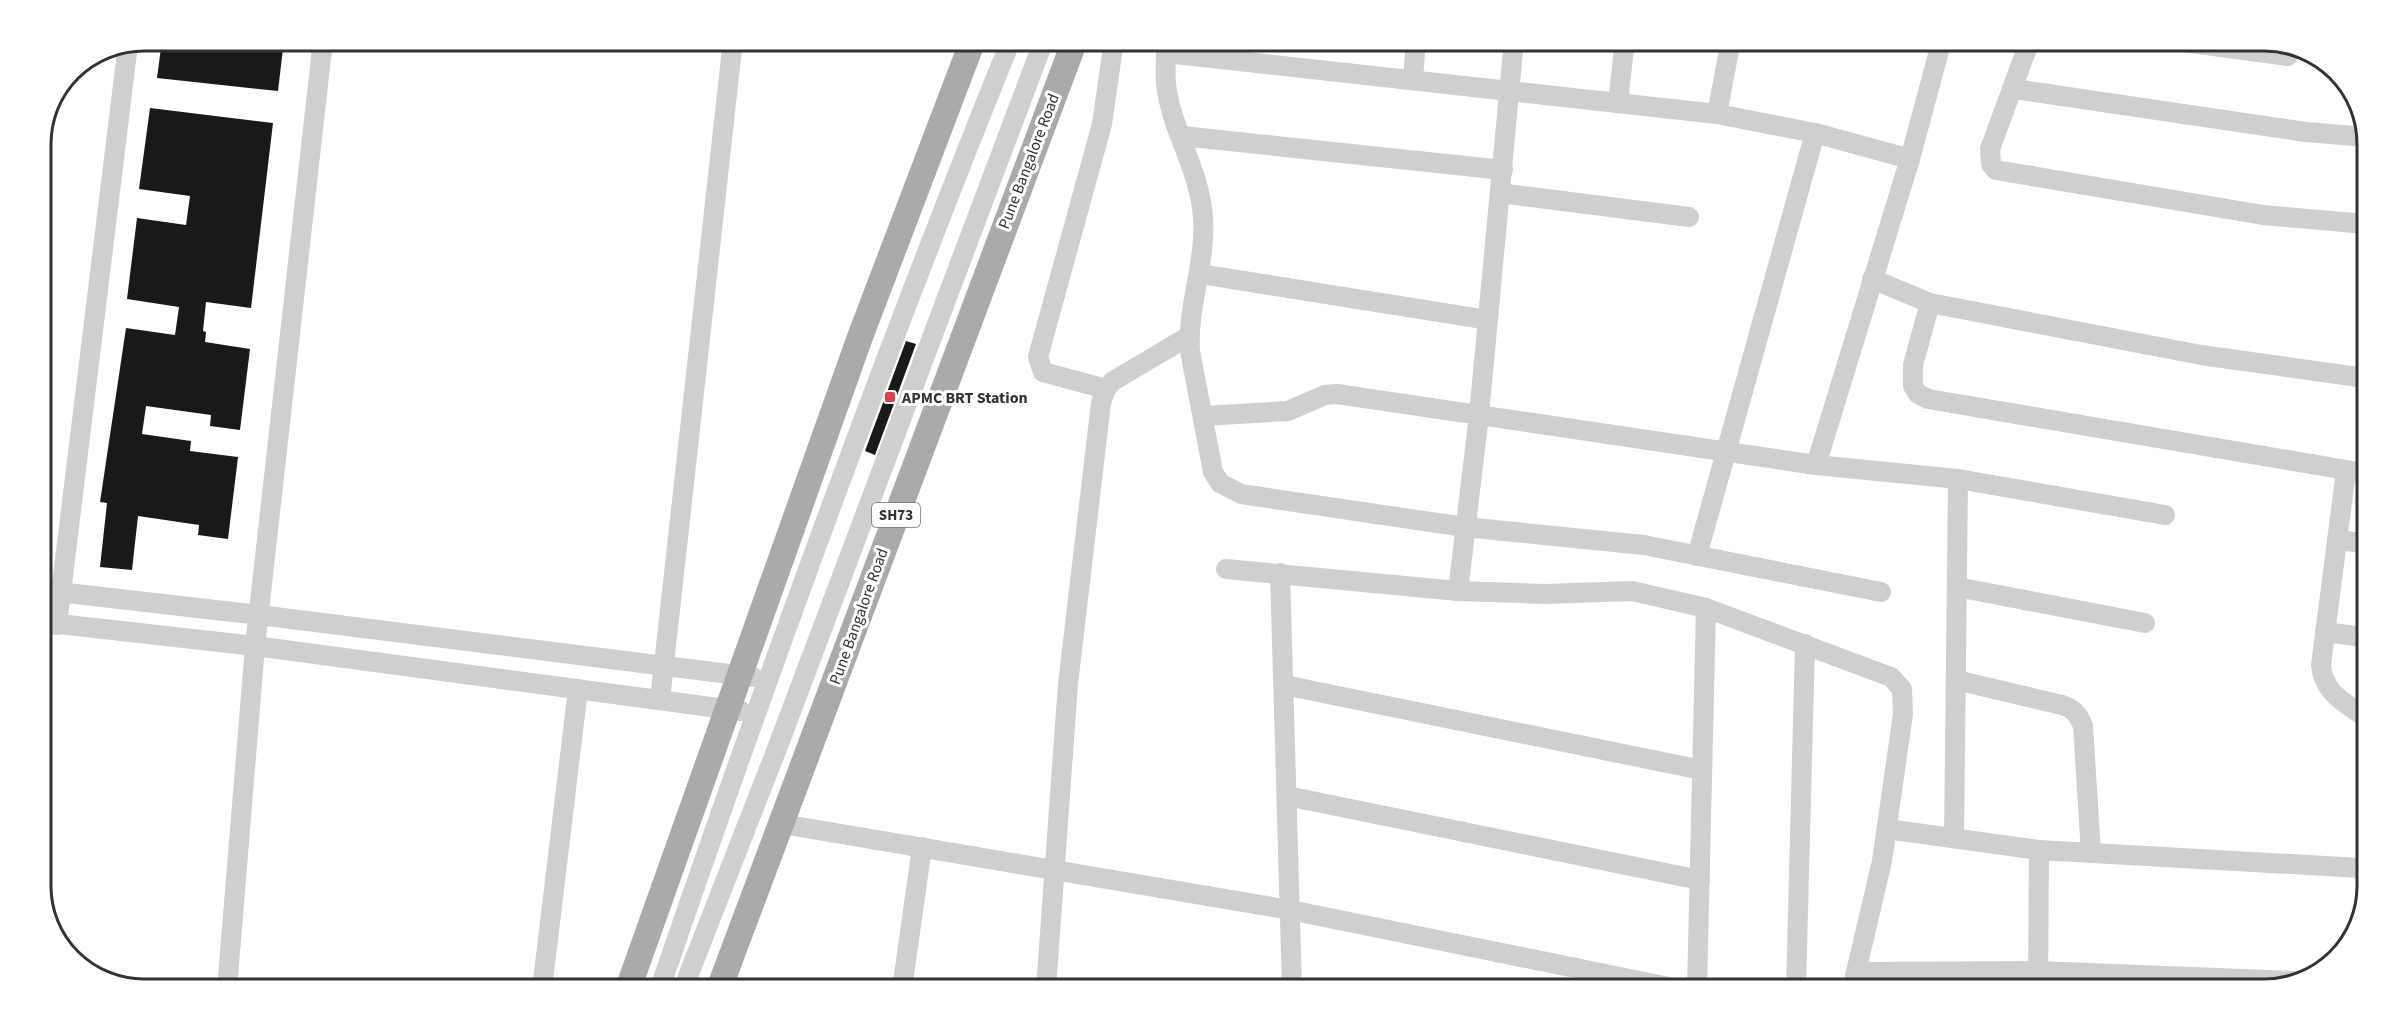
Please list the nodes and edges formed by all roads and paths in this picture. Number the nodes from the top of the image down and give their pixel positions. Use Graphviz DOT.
graph roads {
  1 [pos="322,51"];
  2 [pos="732,51"];
  3 [pos="969,51"];
  4 [pos="1007,51"];
  5 [pos="1040,51"];
  6 [pos="1071,51"];
  7 [pos="1112,51"];
  8 [pos="1167,51"];
  9 [pos="1198,51"];
  10 [pos="1415,51"];
  11 [pos="1514,51"];
  12 [pos="1624,51"];
  13 [pos="1729,51"];
  14 [pos="1939,51"];
  15 [pos="2026,51"];
  16 [pos="2251,51"];
  17 [pos="127,53"];
  18 [pos="2288,56"];
  19 [pos="1413,79"];
  20 [pos="2014,89"];
  21 [pos="1512,90"];
  22 [pos="1618,102"];
  23 [pos="1718,114"];
  24 [pos="1815,133"];
  25 [pos="1182,136"];
  26 [pos="2357,136"];
  27 [pos="1910,159"];
  28 [pos="1503,170"];
  29 [pos="1500,193"];
  30 [pos="1689,217"];
  31 [pos="2357,223"];
  32 [pos="1200,274"];
  33 [pos="1872,279"];
  34 [pos="1930,303"];
  35 [pos="1488,320"];
  36 [pos="1189,336"];
  37 [pos="2357,377"];
  38 [pos="1106,389"];
  39 [pos="1479,415"];
  40 [pos="1203,416"];
  41 [pos="1727,451"];
  42 [pos="1816,465"];
  43 [pos="2355,472"];
  44 [pos="1958,479"];
  45 [pos="2165,515"];
  46 [pos="1465,526"];
  47 [pos="2337,540"];
  48 [pos="2357,542"];
  49 [pos="1697,556"];
  50 [pos="1226,569"];
  51 [pos="1280,573"];
  52 [pos="51,584"];
  53 [pos="1957,587"];
  54 [pos="51,591"];
  55 [pos="1458,591"];
  56 [pos="1881,592"];
  57 [pos="1706,608"];
  58 [pos="259,615"];
  59 [pos="2145,623"];
  60 [pos="51,624"];
  61 [pos="2325,632"];
  62 [pos="2357,636"];
  63 [pos="1805,644"];
  64 [pos="255,646"];
  65 [pos="664,665"];
  66 [pos="739,675"];
  67 [pos="767,680"];
  68 [pos="1956,680"];
  69 [pos="1284,685"];
  70 [pos="578,689"];
  71 [pos="660,700"];
  72 [pos="727,709"];
  73 [pos="2357,712"];
  74 [pos="755,713"];
  75 [pos="1702,770"];
  76 [pos="1287,796"];
  77 [pos="782,824"];
  78 [pos="1887,829"];
  79 [pos="1954,838"];
  80 [pos="922,847"];
  81 [pos="2039,850"];
  82 [pos="2091,853"];
  83 [pos="2357,868"];
  84 [pos="1055,869"];
  85 [pos="1700,880"];
  86 [pos="1290,910"];
  87 [pos="228,979"];
  88 [pos="543,979"];
  89 [pos="632,979"];
  90 [pos="663,979"];
  91 [pos="685,979"];
  92 [pos="723,979"];
  93 [pos="904,979"];
  94 [pos="1047,979"];
  95 [pos="1292,979"];
  96 [pos="1626,979"];
  97 [pos="1697,979"];
  98 [pos="1796,979"];
  99 [pos="1855,979"];
  100 [pos="2038,979"];
  1 -- 58 [label="street"];
  2 -- 65 [label="street"];
  3 -- 66 [label="main road"];
  4 -- 67 [label="street"];
  5 -- 91 [label="street"];
  6 -- 77 [label="main road, Pune Bangalore Road / SH73"];
  7 -- 38 [label="street"];
  8 -- 25 [label="street"];
  9 -- 19 [label="street"];
  10 -- 19 [label="street"];
  11 -- 21 [label="street"];
  12 -- 22 [label="street"];
  13 -- 23 [label="street"];
  14 -- 27 [label="street"];
  15 -- 20 [label="street"];
  16 -- 18 [label="street"];
  17 -- 52 [label="street"];
  19 -- 21 [label="street"];
  20 -- 26 [label="street"];
  20 -- 31 [label="street"];
  21 -- 22 [label="street"];
  21 -- 28 [label="street"];
  22 -- 23 [label="street"];
  23 -- 24 [label="street"];
  24 -- 27 [label="street"];
  24 -- 41 [label="street"];
  25 -- 28 [label="street"];
  25 -- 32 [label="street"];
  27 -- 33 [label="street"];
  28 -- 29 [label="street"];
  29 -- 30 [label="street"];
  29 -- 35 [label="street"];
  32 -- 35 [label="street"];
  32 -- 36 [label="street"];
  33 -- 34 [label="street"];
  33 -- 42 [label="street"];
  34 -- 37 [label="street"];
  34 -- 43 [label="street"];
  35 -- 39 [label="street"];
  36 -- 38 [label="street"];
  36 -- 40 [label="street"];
  38 -- 84 [label="street"];
  39 -- 40 [label="street"];
  39 -- 41 [label="street"];
  39 -- 46 [label="street"];
  40 -- 46 [label="street"];
  41 -- 42 [label="street"];
  41 -- 49 [label="street"];
  42 -- 44 [label="street"];
  43 -- 47 [label="street"];
  44 -- 45 [label="street"];
  44 -- 53 [label="street"];
  46 -- 49 [label="street"];
  46 -- 55 [label="street"];
  47 -- 48 [label="street"];
  47 -- 61 [label="street"];
  49 -- 56 [label="street"];
  50 -- 51 [label="street"];
  51 -- 55 [label="street"];
  51 -- 69 [label="street"];
  53 -- 59 [label="street"];
  53 -- 68 [label="street"];
  54 -- 58 [label="street"];
  55 -- 57 [label="street"];
  57 -- 63 [label="street"];
  57 -- 75 [label="street"];
  58 -- 64 [label="street"];
  58 -- 65 [label="street"];
  60 -- 64 [label="street"];
  61 -- 62 [label="street"];
  61 -- 73 [label="street"];
  63 -- 78 [label="street"];
  63 -- 98 [label="street"];
  64 -- 70 [label="street"];
  64 -- 87 [label="street"];
  65 -- 66 [label="street"];
  65 -- 71 [label="street"];
  66 -- 67 [label="street"];
  66 -- 72 [label="main road"];
  67 -- 74 [label="street"];
  68 -- 79 [label="street"];
  68 -- 82 [label="street"];
  69 -- 75 [label="street"];
  69 -- 76 [label="street"];
  70 -- 71 [label="street"];
  70 -- 88 [label="street"];
  71 -- 72 [label="street"];
  72 -- 74 [label="street"];
  72 -- 89 [label="main road"];
  74 -- 90 [label="street"];
  75 -- 85 [label="street"];
  76 -- 85 [label="street"];
  76 -- 86 [label="street"];
  77 -- 80 [label="street"];
  77 -- 92 [label="main road, Pune Bangalore Road / SH73"];
  78 -- 79 [label="street"];
  78 -- 99 [label="street"];
  79 -- 81 [label="street"];
  80 -- 84 [label="street"];
  80 -- 93 [label="street"];
  81 -- 82 [label="street"];
  81 -- 100 [label="street"];
  82 -- 83 [label="street"];
  84 -- 86 [label="street"];
  84 -- 94 [label="street"];
  85 -- 97 [label="street"];
  86 -- 95 [label="street"];
  86 -- 96 [label="street"];
}
